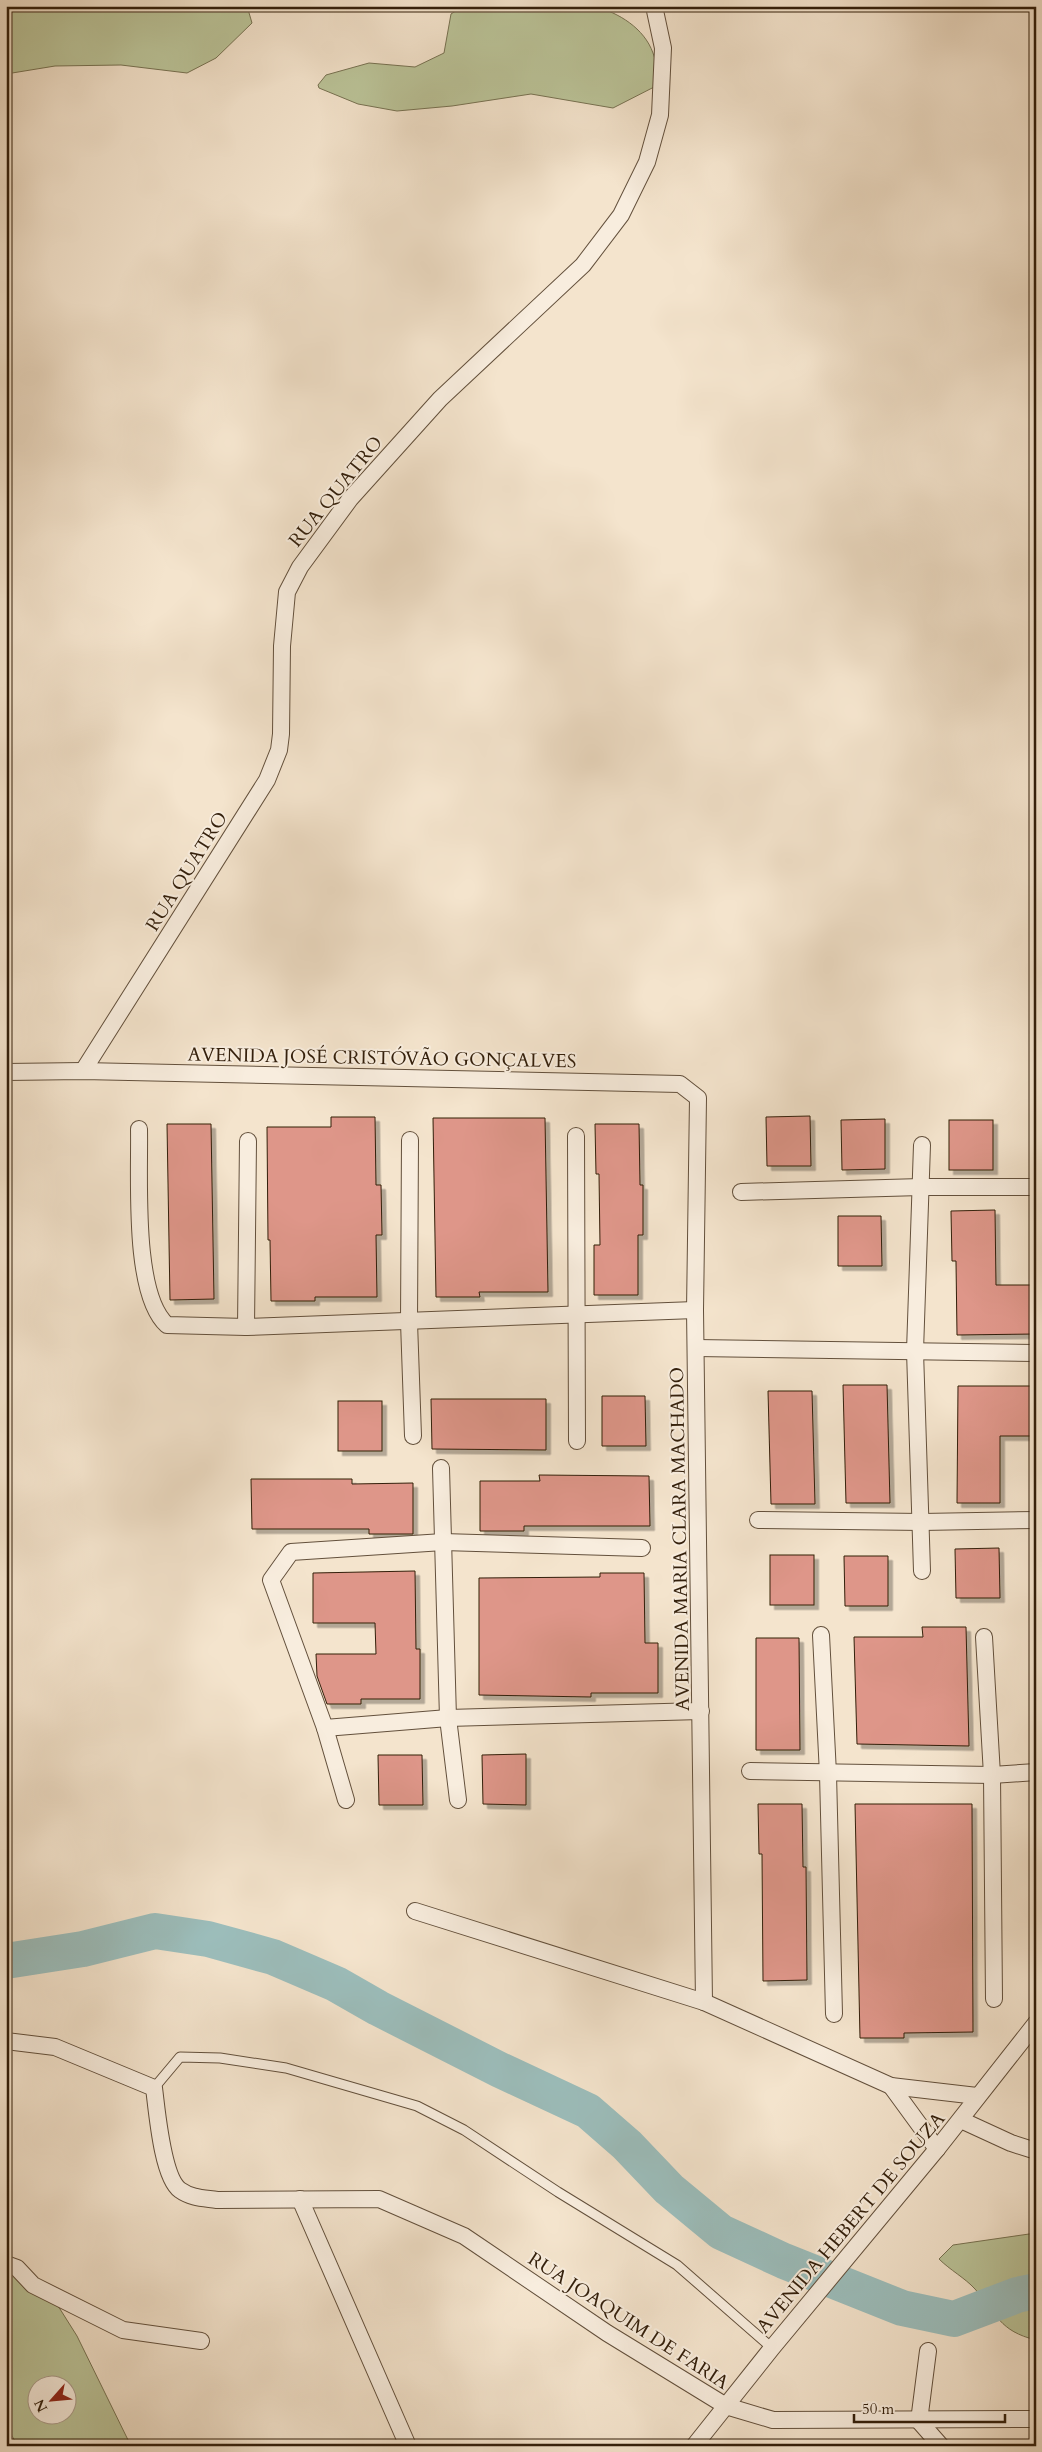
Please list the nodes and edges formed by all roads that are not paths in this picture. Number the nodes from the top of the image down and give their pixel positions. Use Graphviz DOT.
graph roads {
  1 [pos="654,6"];
  2 [pos="83,1071"];
  3 [pos="6,1072"];
  4 [pos="680,1084"];
  5 [pos="139,1129"];
  6 [pos="576,1136"];
  7 [pos="410,1140"];
  8 [pos="248,1141"];
  9 [pos="922,1145"];
  10 [pos="921,1187"];
  11 [pos="1036,1187"];
  12 [pos="741,1192"];
  13 [pos="695,1310"];
  14 [pos="577,1316"];
  15 [pos="409,1322"];
  16 [pos="246,1327"];
  17 [pos="696,1348"];
  18 [pos="915,1351"];
  19 [pos="1036,1353"];
  20 [pos="413,1436"];
  21 [pos="578,1441"];
  22 [pos="442,1468"];
  23 [pos="758,1520"];
  24 [pos="1036,1520"];
  25 [pos="922,1522"];
  26 [pos="443,1542"];
  27 [pos="642,1548"];
  28 [pos="922,1572"];
  29 [pos="821,1635"];
  30 [pos="984,1637"];
  31 [pos="701,1711"];
  32 [pos="448,1718"];
  33 [pos="325,1728"];
  34 [pos="750,1771"];
  35 [pos="1036,1772"];
  36 [pos="828,1774"];
  37 [pos="992,1775"];
  38 [pos="346,1800"];
  39 [pos="458,1800"];
  40 [pos="415,1911"];
  41 [pos="994,1999"];
  42 [pos="704,2002"];
  43 [pos="834,2014"];
  44 [pos="1036,2024"];
  45 [pos="6,2042"];
  46 [pos="891,2086"];
  47 [pos="154,2088"];
  48 [pos="977,2096"];
  49 [pos="961,2120"];
  50 [pos="937,2149"];
  51 [pos="1036,2151"];
  52 [pos="300,2198"];
  53 [pos="6,2264"];
  54 [pos="201,2341"];
  55 [pos="772,2348"];
  56 [pos="928,2351"];
  57 [pos="726,2406"];
  58 [pos="1036,2419"];
  59 [pos="919,2420"];
  60 [pos="408,2446"];
  61 [pos="694,2446"];
  62 [pos="942,2446"];
  1 -- 2 [label="street, RUA QUATRO"];
  2 -- 3 [label="street, AVENIDA JOSÉ CRISTÓVÃO GONÇALVES"];
  2 -- 4 [label="street, AVENIDA JOSÉ CRISTÓVÃO GONÇALVES"];
  4 -- 13 [label="street, AVENIDA MARIA CLARA MACHADO"];
  5 -- 16 [label="street"];
  6 -- 14 [label="street"];
  7 -- 15 [label="street"];
  8 -- 16 [label="street"];
  9 -- 10 [label="street"];
  10 -- 11 [label="street"];
  10 -- 12 [label="street"];
  10 -- 18 [label="street"];
  13 -- 14 [label="street"];
  13 -- 17 [label="street, AVENIDA MARIA CLARA MACHADO"];
  14 -- 15 [label="street"];
  14 -- 21 [label="street"];
  15 -- 16 [label="street"];
  15 -- 20 [label="street"];
  17 -- 18 [label="street"];
  17 -- 31 [label="street, AVENIDA MARIA CLARA MACHADO"];
  18 -- 19 [label="street"];
  18 -- 25 [label="street"];
  22 -- 26 [label="street"];
  23 -- 25 [label="street"];
  24 -- 25 [label="street"];
  25 -- 28 [label="street"];
  26 -- 27 [label="street"];
  26 -- 32 [label="street"];
  26 -- 33 [label="street"];
  29 -- 36 [label="street"];
  30 -- 37 [label="street"];
  31 -- 32 [label="street"];
  31 -- 42 [label="street, AVENIDA MARIA CLARA MACHADO"];
  32 -- 33 [label="street"];
  32 -- 39 [label="street"];
  33 -- 38 [label="street"];
  34 -- 36 [label="street"];
  35 -- 37 [label="street"];
  36 -- 37 [label="street"];
  36 -- 43 [label="street"];
  37 -- 41 [label="street"];
  40 -- 42 [label="street"];
  42 -- 46 [label="street"];
  44 -- 48 [label="street, AVENIDA HEBERT DE SOUZA"];
  45 -- 47 [label="street"];
  46 -- 48 [label="street"];
  46 -- 50 [label="street"];
  47 -- 52 [label="street, RUA JOAQUIM DE FARIA"];
  47 -- 55 [label="lane"];
  48 -- 49 [label="street, AVENIDA HEBERT DE SOUZA"];
  49 -- 50 [label="street, AVENIDA HEBERT DE SOUZA"];
  49 -- 51 [label="street"];
  50 -- 55 [label="street, AVENIDA HEBERT DE SOUZA"];
  52 -- 57 [label="street, RUA JOAQUIM DE FARIA"];
  52 -- 60 [label="street"];
  53 -- 54 [label="street"];
  55 -- 57 [label="street, AVENIDA HEBERT DE SOUZA"];
  56 -- 59 [label="street"];
  57 -- 59 [label="street, RUA JOAQUIM DE FARIA"];
  57 -- 61 [label="street, AVENIDA HEBERT DE SOUZA"];
  58 -- 59 [label="street, RUA JOAQUIM DE FARIA"];
  59 -- 62 [label="street"];
}
